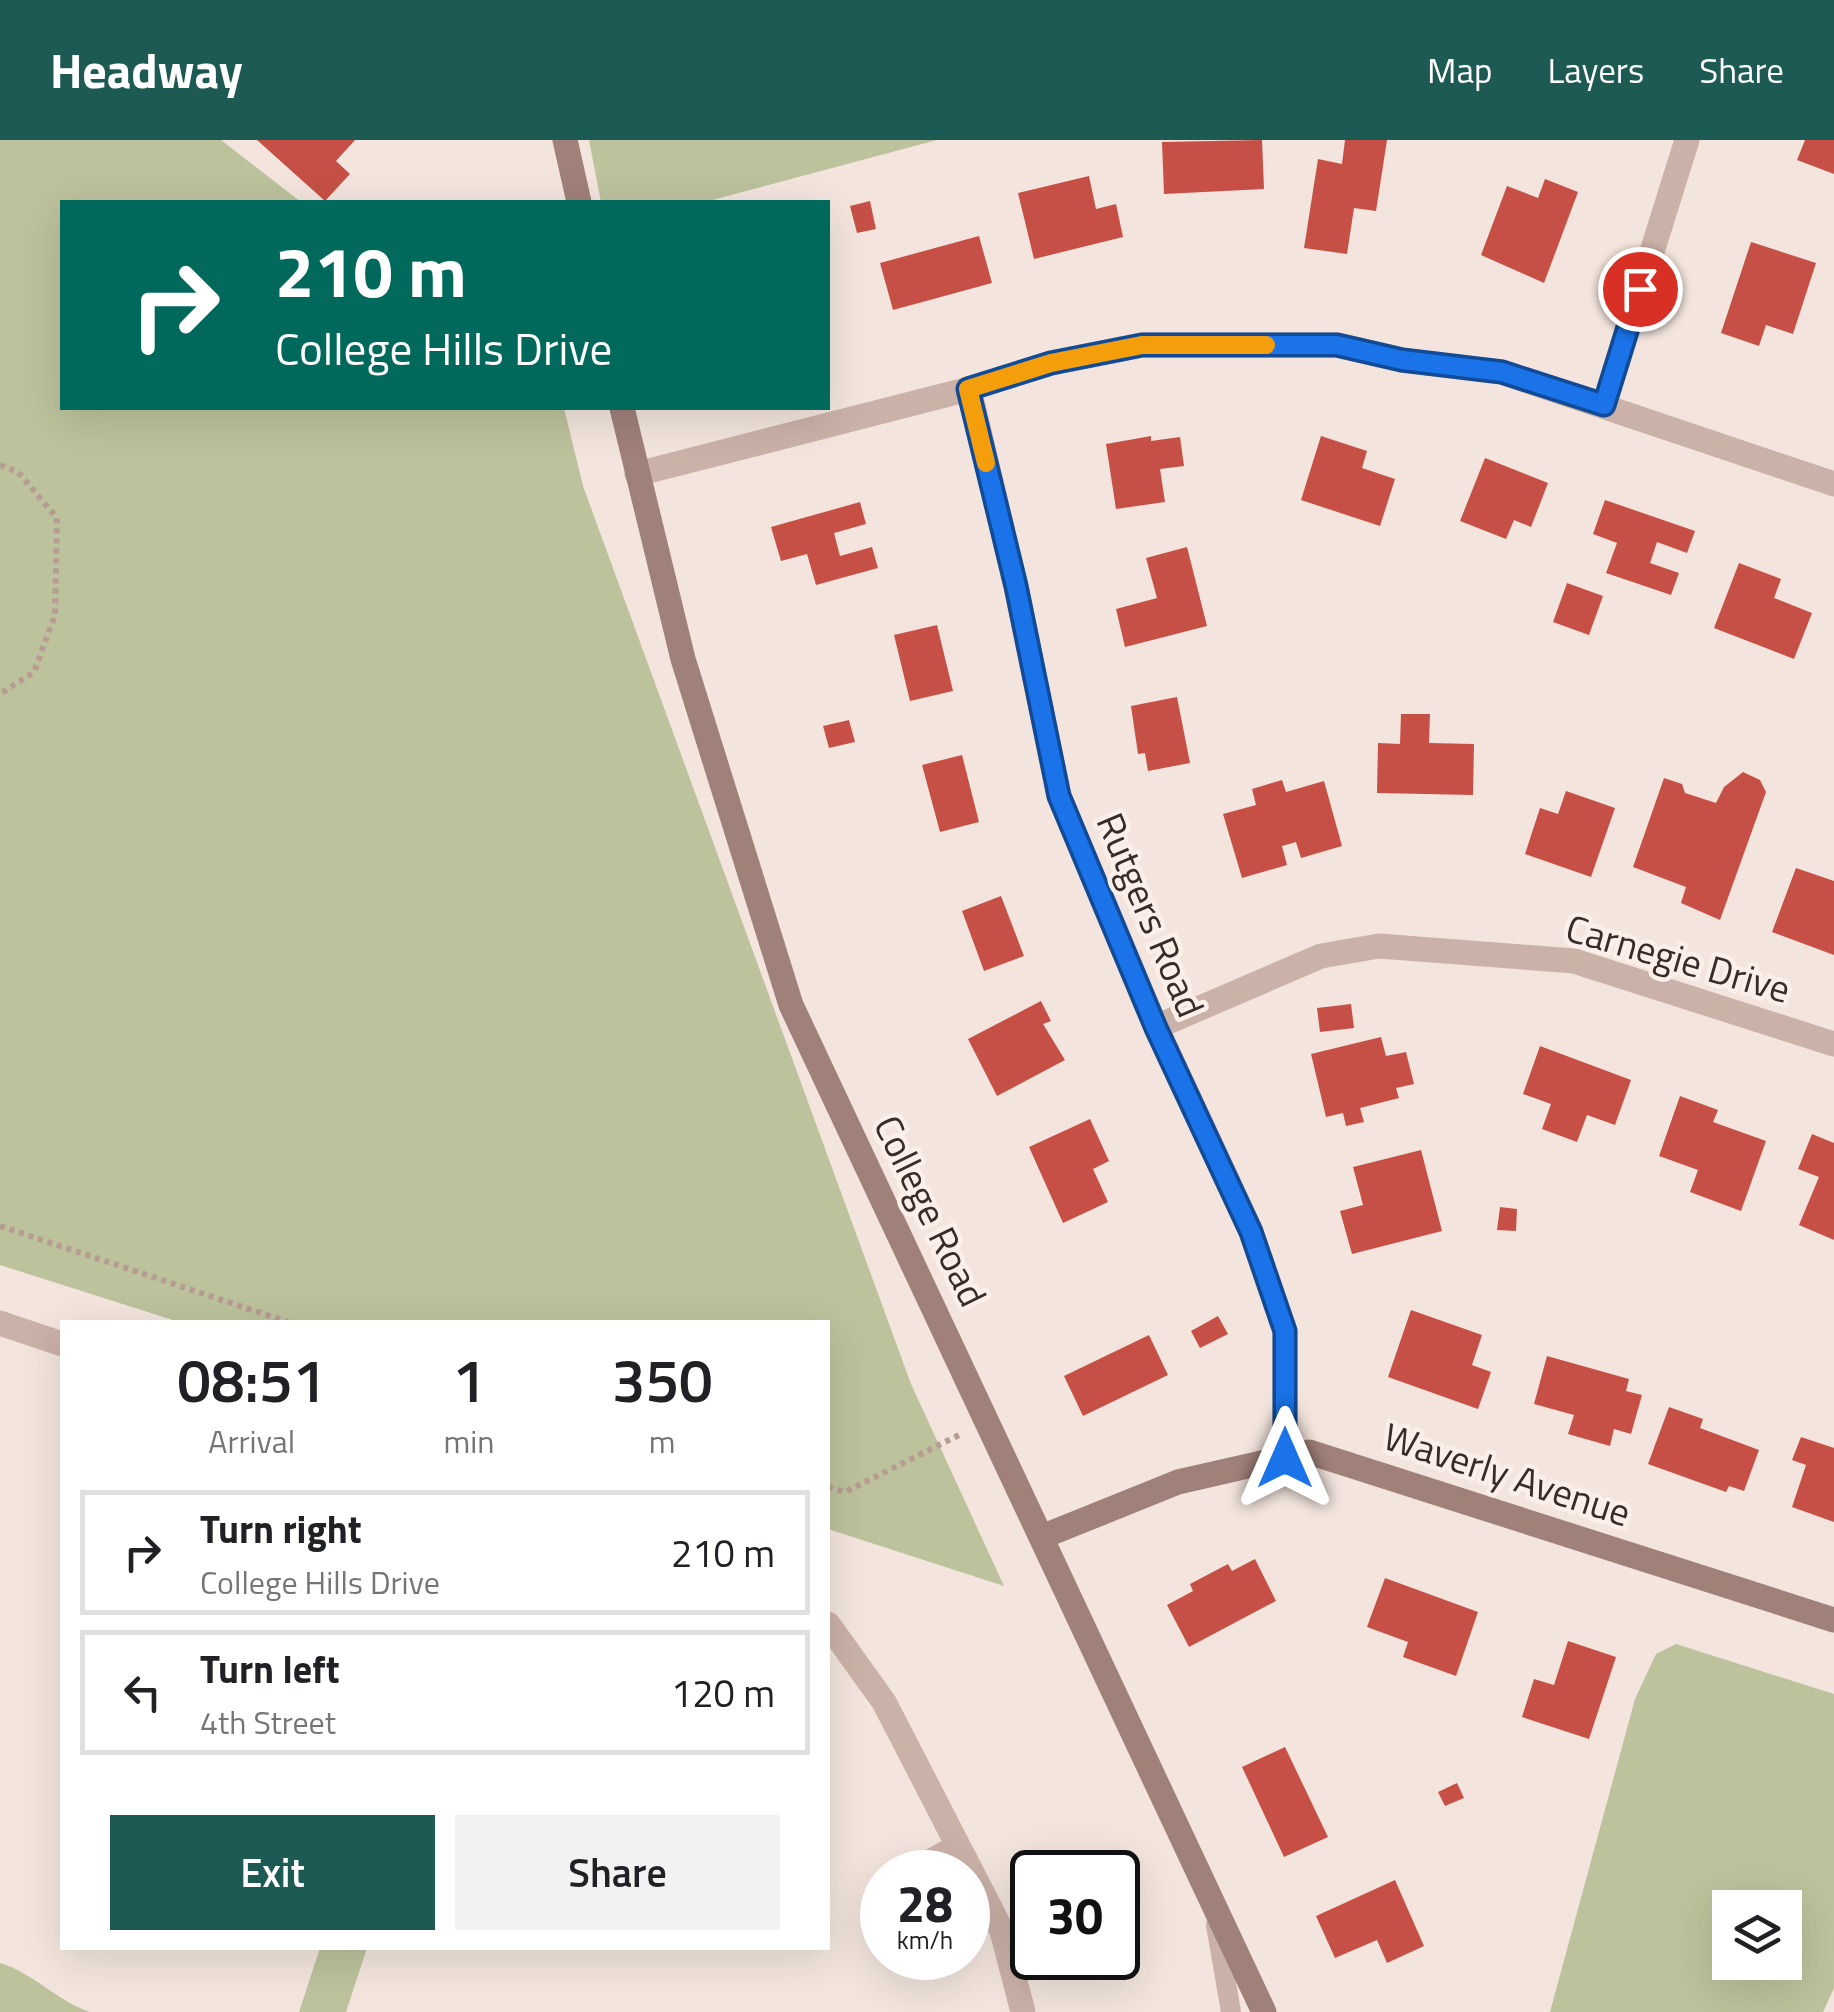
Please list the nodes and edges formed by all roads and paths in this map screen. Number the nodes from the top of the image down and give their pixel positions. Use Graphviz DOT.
graph roads {
  1 [pos="565,140"];
  2 [pos="1687,140"];
  3 [pos="578,200"];
  4 [pos="968,389"];
  5 [pos="1604,405"];
  6 [pos="622,410"];
  7 [pos="0,464"];
  8 [pos="637,474"];
  9 [pos="1834,484"];
  10 [pos="0,694"];
  11 [pos="1156,1028"];
  12 [pos="1834,1044"];
  13 [pos="0,1226"];
  14 [pos="282,1320"];
  15 [pos="0,1323"];
  16 [pos="60,1343"];
  17 [pos="989,1420"];
  18 [pos="1285,1458"];
  19 [pos="830,1488"];
  20 [pos="1044,1536"];
  21 [pos="1834,1620"];
  22 [pos="830,1627"];
  23 [pos="958,1844"];
  24 [pos="946,1850"];
  25 [pos="1213,1904"];
  26 [pos="1023,2012"];
  27 [pos="1231,2012"];
  28 [pos="1264,2012"];
  1 -- 3 [label="street"];
  2 -- 5 [label="street"];
  4 -- 5 [label="street"];
  4 -- 8 [label="street"];
  4 -- 11 [label="street, Rutgers Road"];
  5 -- 9 [label="street"];
  6 -- 8 [label="street, College Road"];
  7 -- 10 [label="path"];
  8 -- 17 [label="street, College Road"];
  11 -- 12 [label="street, Carnegie Drive"];
  11 -- 18 [label="street, Rutgers Road"];
  13 -- 14 [label="path"];
  15 -- 16 [label="street"];
  17 -- 19 [label="path"];
  17 -- 20 [label="street, College Road"];
  18 -- 20 [label="street, Waverly Avenue"];
  18 -- 21 [label="street, Waverly Avenue"];
  20 -- 25 [label="street, College Road"];
  22 -- 23 [label="street"];
  23 -- 24 [label="lane"];
  23 -- 26 [label="street"];
  25 -- 27 [label="lane"];
  25 -- 28 [label="street, College Road"];
}
